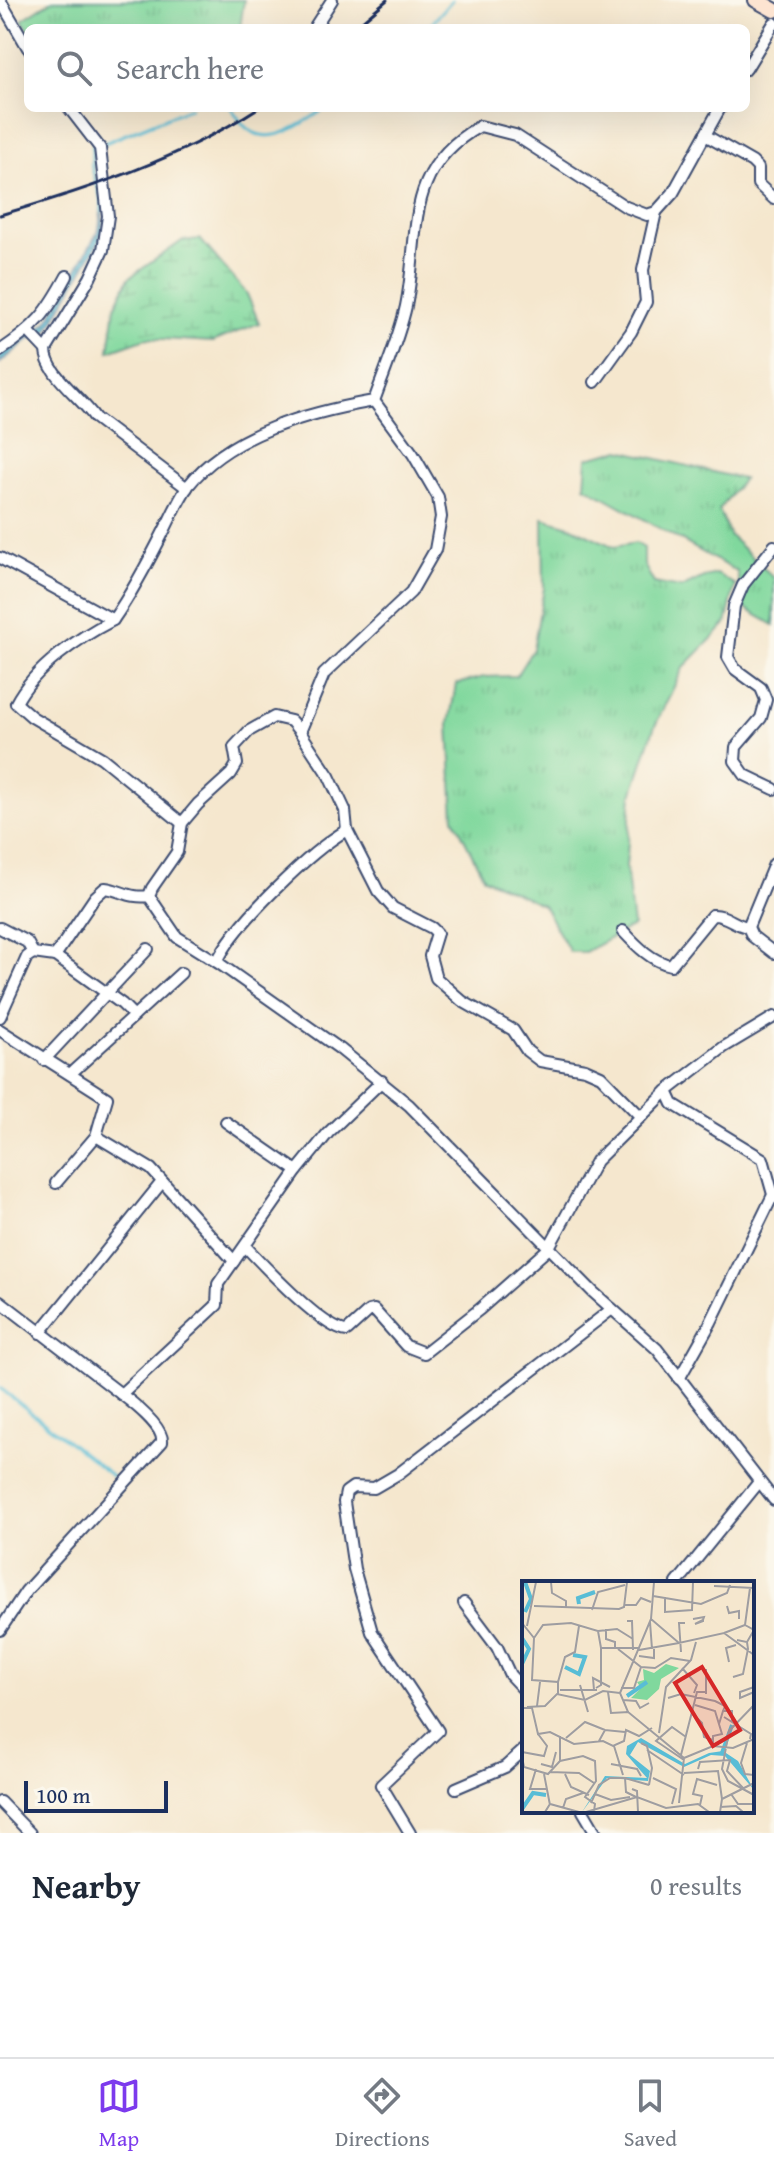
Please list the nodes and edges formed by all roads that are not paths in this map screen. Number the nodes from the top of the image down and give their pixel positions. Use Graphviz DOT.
graph roads {
  1 [pos="0,0"];
  2 [pos="332,0"];
  3 [pos="756,0"];
  4 [pos="774,10"];
  5 [pos="774,23"];
  6 [pos="317,24"];
  7 [pos="24,41"];
  8 [pos="750,62"];
  9 [pos="72,112"];
  10 [pos="718,112"];
  11 [pos="705,135"];
  12 [pos="774,199"];
  13 [pos="656,212"];
  14 [pos="67,276"];
  15 [pos="29,332"];
  16 [pos="46,350"];
  17 [pos="0,351"];
  18 [pos="595,382"];
  19 [pos="374,401"];
  20 [pos="187,488"];
  21 [pos="774,546"];
  22 [pos="0,558"];
  23 [pos="113,620"];
  24 [pos="300,732"];
  25 [pos="774,789"];
  26 [pos="182,823"];
  27 [pos="347,830"];
  28 [pos="774,864"];
  29 [pos="149,896"];
  30 [pos="748,927"];
  31 [pos="0,928"];
  32 [pos="623,931"];
  33 [pos="148,949"];
  34 [pos="33,953"];
  35 [pos="774,953"];
  36 [pos="55,956"];
  37 [pos="217,962"];
  38 [pos="181,973"];
  39 [pos="107,993"];
  40 [pos="134,1016"];
  41 [pos="0,1017"];
  42 [pos="774,1017"];
  43 [pos="0,1030"];
  44 [pos="44,1060"];
  45 [pos="70,1074"];
  46 [pos="382,1081"];
  47 [pos="667,1091"];
  48 [pos="641,1117"];
  49 [pos="226,1122"];
  50 [pos="96,1136"];
  51 [pos="297,1171"];
  52 [pos="162,1182"];
  53 [pos="56,1183"];
  54 [pos="773,1197"];
  55 [pos="246,1247"];
  56 [pos="548,1249"];
  57 [pos="234,1261"];
  58 [pos="0,1301"];
  59 [pos="612,1309"];
  60 [pos="40,1333"];
  61 [pos="679,1379"];
  62 [pos="121,1394"];
  63 [pos="759,1482"];
  64 [pos="774,1500"];
  65 [pos="679,1581"];
  66 [pos="464,1603"];
  67 [pos="0,1630"];
  68 [pos="522,1688"];
  69 [pos="522,1752"];
  70 [pos="456,1788"];
  71 [pos="0,1802"];
  72 [pos="584,1813"];
  73 [pos="30,1833"];
  74 [pos="410,1833"];
  75 [pos="596,1833"];
  1 -- 7 [label="street"];
  2 -- 6 [label="street"];
  3 -- 4 [label="street"];
  5 -- 8 [label="street"];
  9 -- 16 [label="street"];
  10 -- 11 [label="street"];
  11 -- 12 [label="street"];
  11 -- 13 [label="street"];
  13 -- 18 [label="street"];
  13 -- 19 [label="street"];
  14 -- 15 [label="street"];
  15 -- 16 [label="street"];
  15 -- 17 [label="street"];
  16 -- 20 [label="street"];
  19 -- 20 [label="street"];
  19 -- 24 [label="street"];
  20 -- 23 [label="street"];
  21 -- 25 [label="street"];
  22 -- 23 [label="street"];
  23 -- 26 [label="street"];
  24 -- 26 [label="street"];
  24 -- 27 [label="street"];
  26 -- 29 [label="street"];
  27 -- 37 [label="street"];
  27 -- 48 [label="street"];
  28 -- 30 [label="street"];
  29 -- 36 [label="street"];
  29 -- 37 [label="street"];
  30 -- 32 [label="street"];
  30 -- 35 [label="street"];
  31 -- 34 [label="street"];
  33 -- 39 [label="street"];
  34 -- 36 [label="street"];
  34 -- 41 [label="street"];
  36 -- 39 [label="street"];
  37 -- 46 [label="street"];
  38 -- 40 [label="street"];
  39 -- 40 [label="street"];
  39 -- 44 [label="street"];
  40 -- 45 [label="street"];
  42 -- 47 [label="street"];
  43 -- 44 [label="street"];
  44 -- 45 [label="street"];
  45 -- 50 [label="street"];
  46 -- 51 [label="street"];
  46 -- 56 [label="street"];
  47 -- 48 [label="street"];
  47 -- 54 [label="street"];
  48 -- 56 [label="street"];
  49 -- 51 [label="street"];
  50 -- 52 [label="street"];
  50 -- 53 [label="street"];
  51 -- 55 [label="street"];
  52 -- 57 [label="street"];
  52 -- 60 [label="street"];
  54 -- 61 [label="street"];
  55 -- 56 [label="street"];
  55 -- 57 [label="street"];
  56 -- 59 [label="street"];
  57 -- 62 [label="street"];
  58 -- 60 [label="street"];
  59 -- 61 [label="street"];
  59 -- 74 [label="street"];
  60 -- 62 [label="street"];
  61 -- 63 [label="street"];
  62 -- 67 [label="street"];
  63 -- 64 [label="street"];
  63 -- 65 [label="street"];
  66 -- 68 [label="street"];
  69 -- 70 [label="street"];
  71 -- 73 [label="street"];
  72 -- 75 [label="street"];
}
